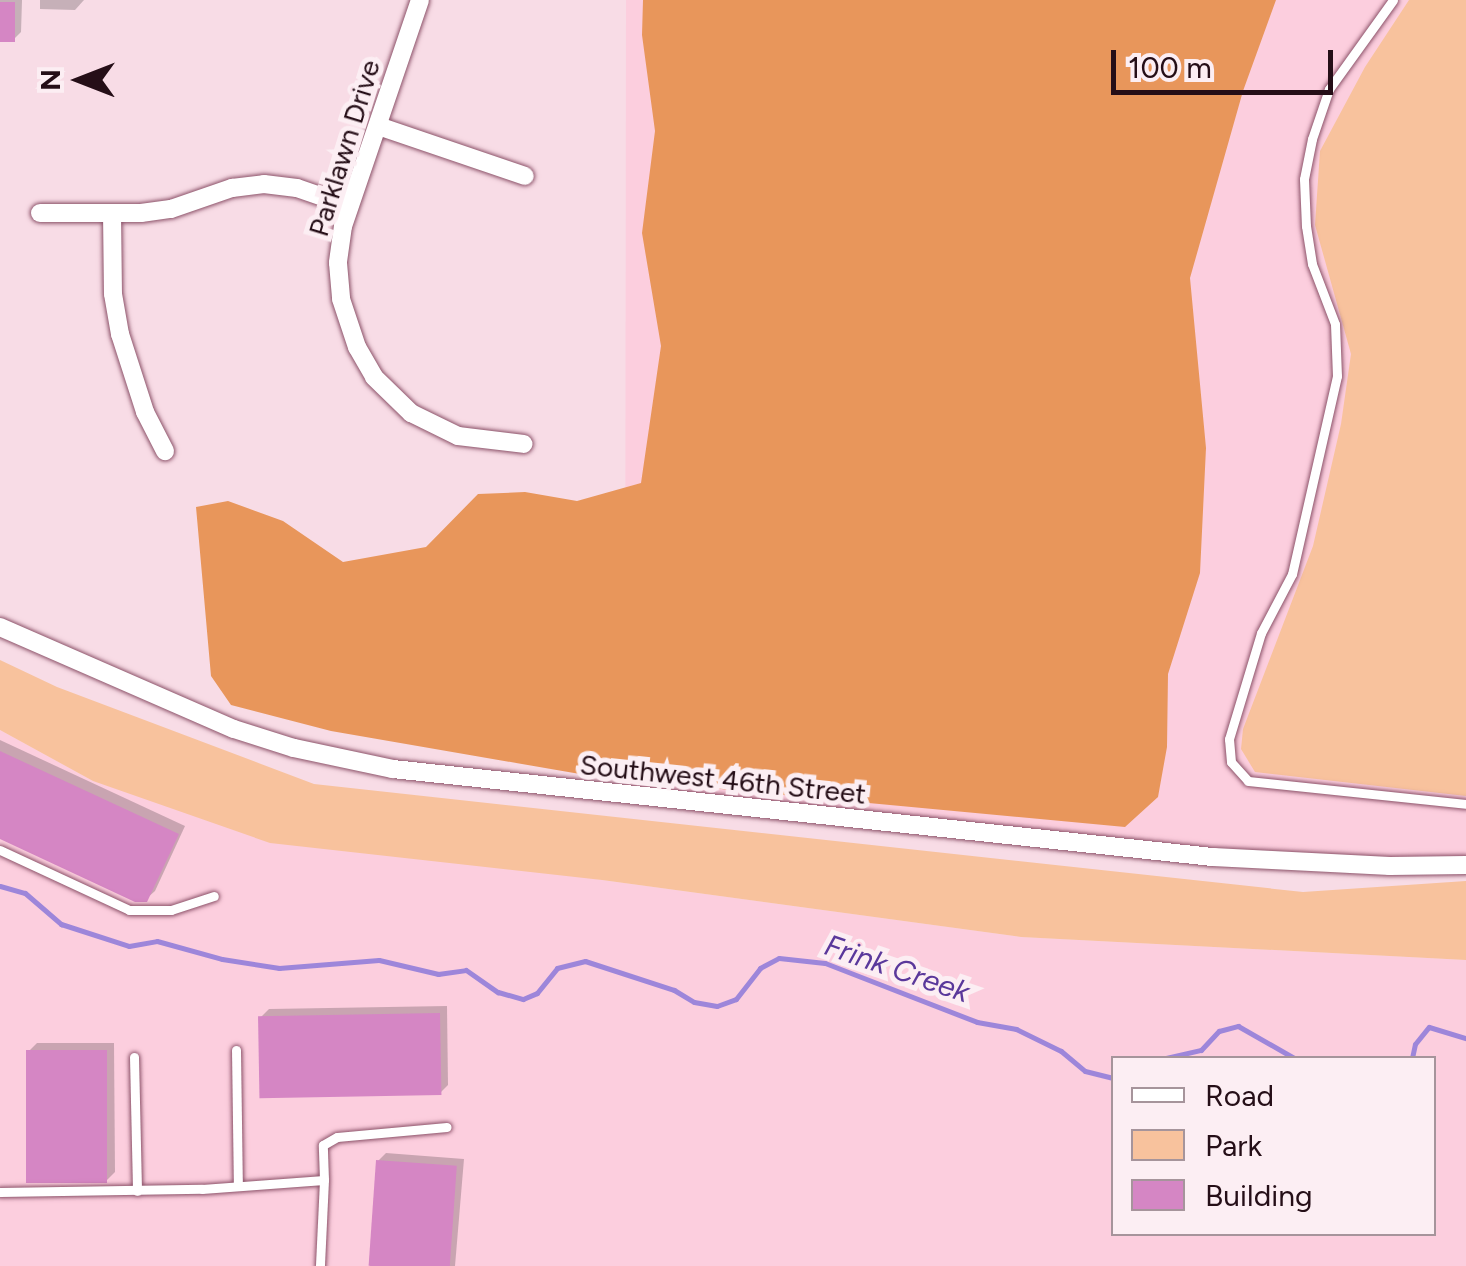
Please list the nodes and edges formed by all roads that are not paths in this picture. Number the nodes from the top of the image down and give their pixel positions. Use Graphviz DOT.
graph roads {
  1 [pos="420,0"];
  2 [pos="1393,0"];
  3 [pos="378,126"];
  4 [pos="526,176"];
  5 [pos="349,206"];
  6 [pos="40,213"];
  7 [pos="112,213"];
  8 [pos="524,444"];
  9 [pos="165,451"];
  10 [pos="0,627"];
  11 [pos="1466,804"];
  12 [pos="0,850"];
  13 [pos="1466,865"];
  14 [pos="214,896"];
  15 [pos="236,1050"];
  16 [pos="134,1057"];
  17 [pos="447,1127"];
  18 [pos="324,1180"];
  19 [pos="238,1186"];
  20 [pos="138,1191"];
  21 [pos="0,1192"];
  22 [pos="320,1266"];
  1 -- 3 [label="street, Parklawn Drive"];
  2 -- 11 [label="lane"];
  3 -- 4 [label="street"];
  3 -- 5 [label="street, Parklawn Drive"];
  5 -- 7 [label="street"];
  5 -- 8 [label="street, Parklawn Drive"];
  6 -- 7 [label="street"];
  7 -- 9 [label="street"];
  10 -- 13 [label="street, Southwest 46th Street"];
  12 -- 14 [label="lane"];
  15 -- 19 [label="lane"];
  16 -- 20 [label="lane"];
  17 -- 18 [label="lane"];
  18 -- 19 [label="lane"];
  18 -- 22 [label="lane"];
  19 -- 20 [label="lane"];
  20 -- 21 [label="lane"];
}
